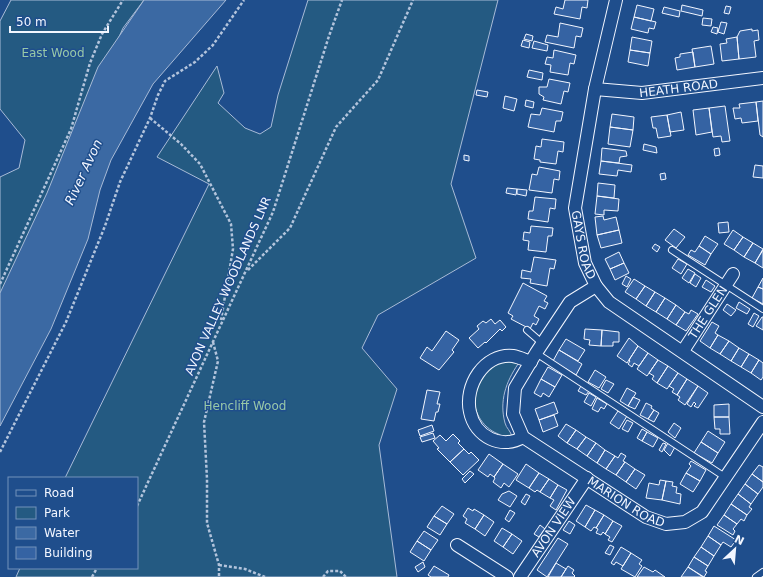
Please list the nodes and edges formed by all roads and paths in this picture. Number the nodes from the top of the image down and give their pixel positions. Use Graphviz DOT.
graph roads {
  1 [pos="123,0"];
  2 [pos="244,0"];
  3 [pos="342,0"];
  4 [pos="413,0"];
  5 [pos="616,0"];
  6 [pos="763,78"];
  7 [pos="594,89"];
  8 [pos="150,118"];
  9 [pos="672,250"];
  10 [pos="246,272"];
  11 [pos="733,274"];
  12 [pos="0,284"];
  13 [pos="726,285"];
  14 [pos="596,286"];
  15 [pos="763,309"];
  16 [pos="220,324"];
  17 [pos="527,330"];
  18 [pos="213,342"];
  19 [pos="683,351"];
  20 [pos="536,353"];
  21 [pos="763,407"];
  22 [pos="763,422"];
  23 [pos="523,437"];
  24 [pos="0,452"];
  25 [pos="725,477"];
  26 [pos="586,478"];
  27 [pos="138,504"];
  28 [pos="457,545"];
  29 [pos="219,565"];
  30 [pos="763,572"];
  31 [pos="219,577"];
  32 [pos="265,577"];
  33 [pos="323,577"];
  34 [pos="346,577"];
  35 [pos="507,577"];
  36 [pos="520,577"];
  37 [pos="756,577"];
  1 -- 12 [label="path"];
  2 -- 8 [label="path"];
  3 -- 10 [label="path, AVON VALLEY WOODLANDS LNR"];
  4 -- 10 [label="path"];
  5 -- 7 [label="street, GAYS ROAD"];
  6 -- 7 [label="street, HEATH ROAD"];
  7 -- 14 [label="street, GAYS ROAD"];
  8 -- 16 [label="path"];
  8 -- 24 [label="path"];
  9 -- 13 [label="lane"];
  10 -- 16 [label="path, AVON VALLEY WOODLANDS LNR"];
  11 -- 13 [label="street, THE GLEN"];
  13 -- 15 [label="lane"];
  13 -- 19 [label="street, THE GLEN"];
  14 -- 19 [label="street, GAYS ROAD"];
  14 -- 20 [label="street"];
  16 -- 18 [label="path, AVON VALLEY WOODLANDS LNR"];
  17 -- 20 [label="lane"];
  18 -- 27 [label="path, AVON VALLEY WOODLANDS LNR"];
  18 -- 29 [label="path"];
  19 -- 21 [label="street, GAYS ROAD"];
  20 -- 23 [label="street"];
  20 -- 23 [label="street"];
  20 -- 25 [label="lane"];
  22 -- 25 [label="street, MARION ROAD"];
  23 -- 26 [label="street, MARION ROAD"];
  25 -- 26 [label="street, MARION ROAD"];
  26 -- 36 [label="street, AVON VIEW"];
  28 -- 35 [label="street"];
  29 -- 31 [label="path"];
  29 -- 32 [label="path"];
  30 -- 37 [label="lane"];
  33 -- 34 [label="path"];
}
